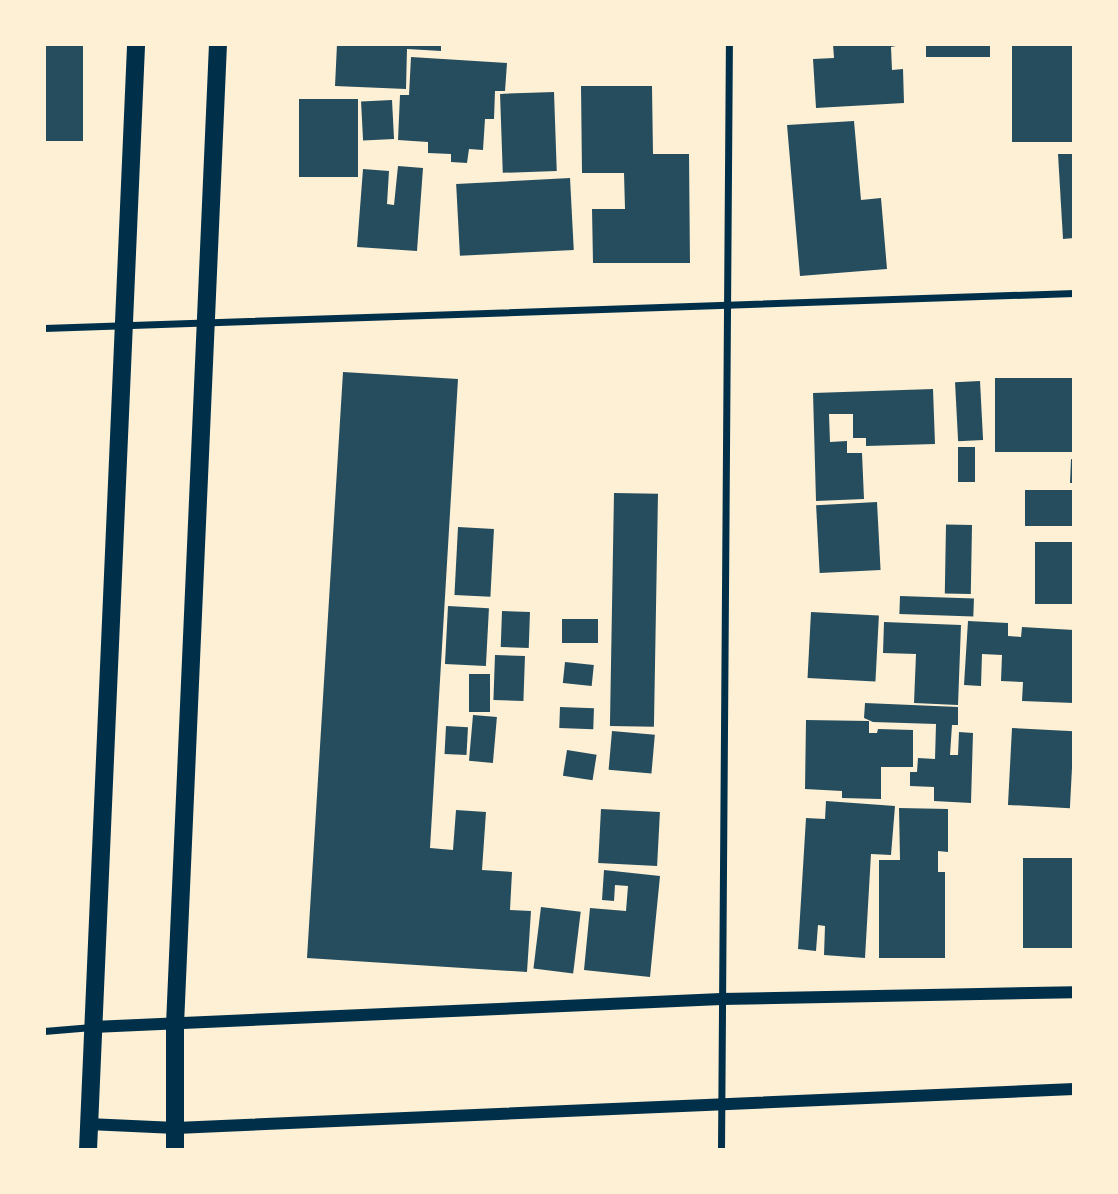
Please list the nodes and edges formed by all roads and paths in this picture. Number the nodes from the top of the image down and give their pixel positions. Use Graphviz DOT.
graph roads {
  1 [pos="136,44"];
  2 [pos="218,44"];
  3 [pos="729,44"];
  4 [pos="1074,293"];
  5 [pos="725,305"];
  6 [pos="208,324"];
  7 [pos="44,328"];
  8 [pos="123,328"];
  9 [pos="1074,992"];
  10 [pos="721,999"];
  11 [pos="175,1025"];
  12 [pos="93,1027"];
  13 [pos="44,1031"];
  14 [pos="1074,1089"];
  15 [pos="721,1103"];
  16 [pos="89,1124"];
  17 [pos="176,1128"];
  18 [pos="88,1150"];
  19 [pos="175,1150"];
  20 [pos="721,1150"];
  1 -- 8 [label="main road"];
  2 -- 6 [label="main road"];
  3 -- 5 [label="street"];
  4 -- 5 [label="street"];
  5 -- 6 [label="street"];
  5 -- 10 [label="street"];
  6 -- 8 [label="street"];
  6 -- 11 [label="main road"];
  7 -- 8 [label="street"];
  8 -- 12 [label="main road"];
  9 -- 10 [label="street"];
  10 -- 11 [label="street"];
  10 -- 15 [label="street"];
  11 -- 12 [label="street"];
  11 -- 17 [label="main road"];
  12 -- 13 [label="street"];
  12 -- 16 [label="main road"];
  14 -- 15 [label="street"];
  15 -- 17 [label="street"];
  15 -- 20 [label="street"];
  16 -- 17 [label="street"];
  16 -- 18 [label="main road"];
  17 -- 19 [label="main road"];
}
